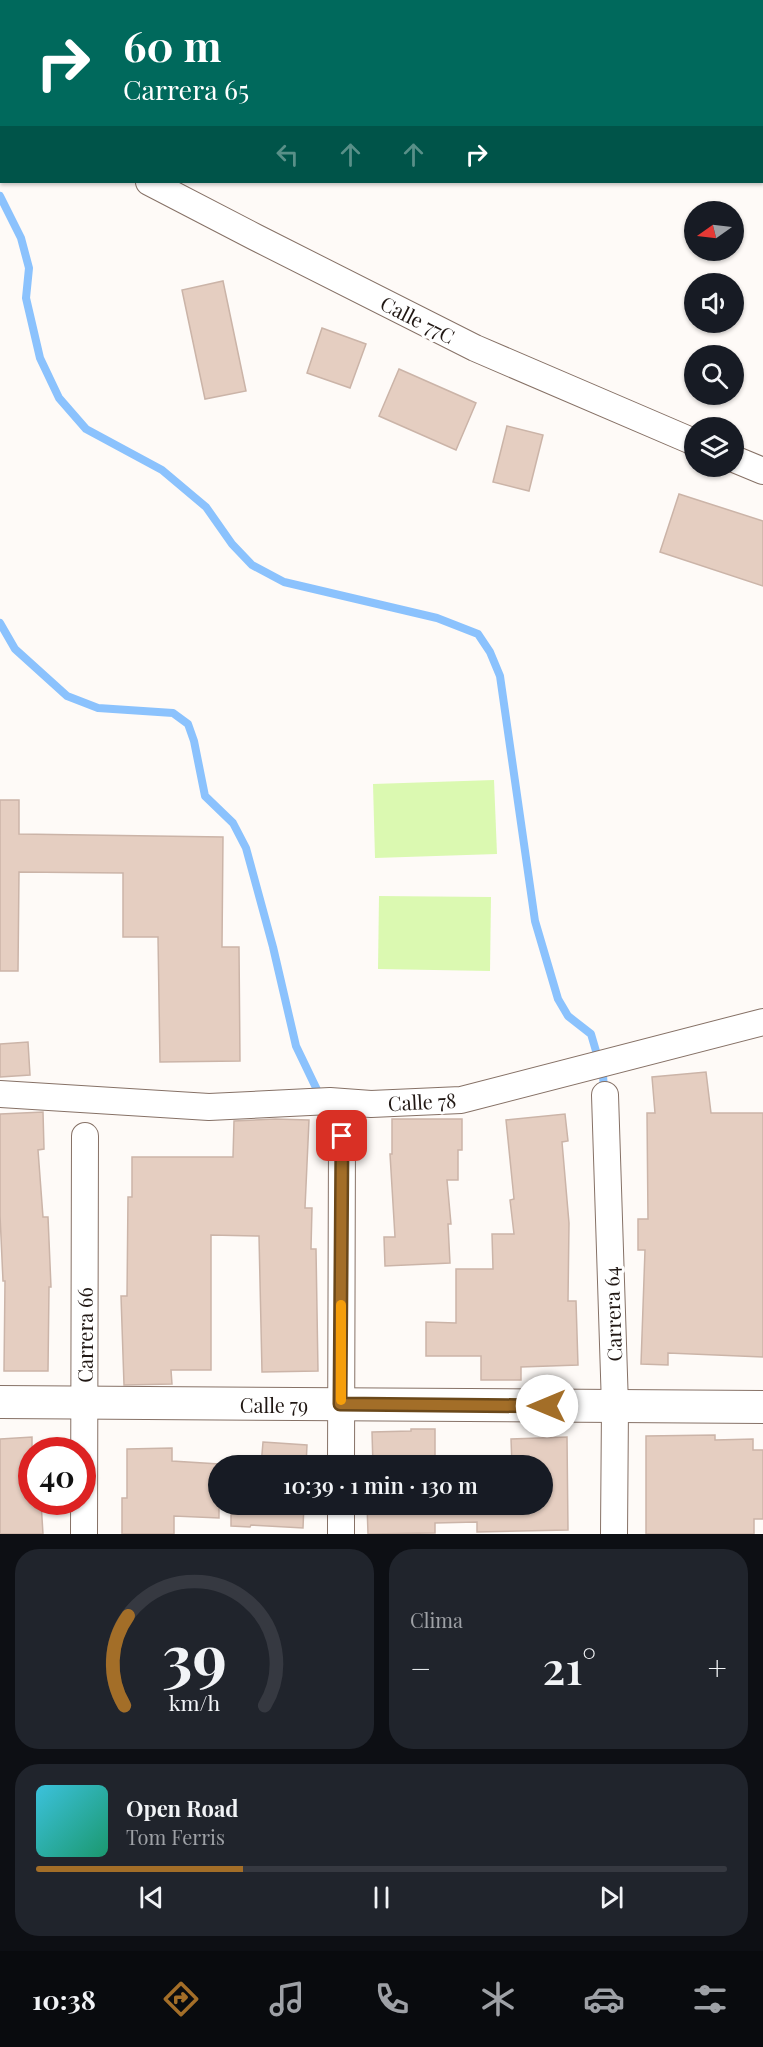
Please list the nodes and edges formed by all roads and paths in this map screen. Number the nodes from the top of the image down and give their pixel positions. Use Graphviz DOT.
graph roads {
  1 [pos="151,183"];
  2 [pos="684,438"];
  3 [pos="744,463"];
  4 [pos="763,471"];
  5 [pos="763,1022"];
  6 [pos="0,1094"];
  7 [pos="605,1095"];
  8 [pos="85,1136"];
  9 [pos="342,1136"];
  10 [pos="0,1402"];
  11 [pos="84,1403"];
  12 [pos="340,1404"];
  13 [pos="615,1406"];
  14 [pos="763,1407"];
  15 [pos="341,1455"];
  16 [pos="341,1515"];
  17 [pos="84,1534"];
  18 [pos="341,1534"];
  19 [pos="614,1534"];
  1 -- 2 [label="street, Calle 77C"];
  3 -- 4 [label="street"];
  5 -- 6 [label="street, Calle 78"];
  7 -- 13 [label="street, Carrera 64"];
  8 -- 11 [label="street, Carrera 66"];
  9 -- 12 [label="street"];
  10 -- 11 [label="street, Calle 79"];
  11 -- 12 [label="street, Calle 79"];
  11 -- 17 [label="street, Carrera 66"];
  12 -- 13 [label="street, Calle 79"];
  12 -- 15 [label="street"];
  13 -- 14 [label="street, Calle 79"];
  13 -- 19 [label="street, Carrera 64"];
  16 -- 18 [label="street"];
}
